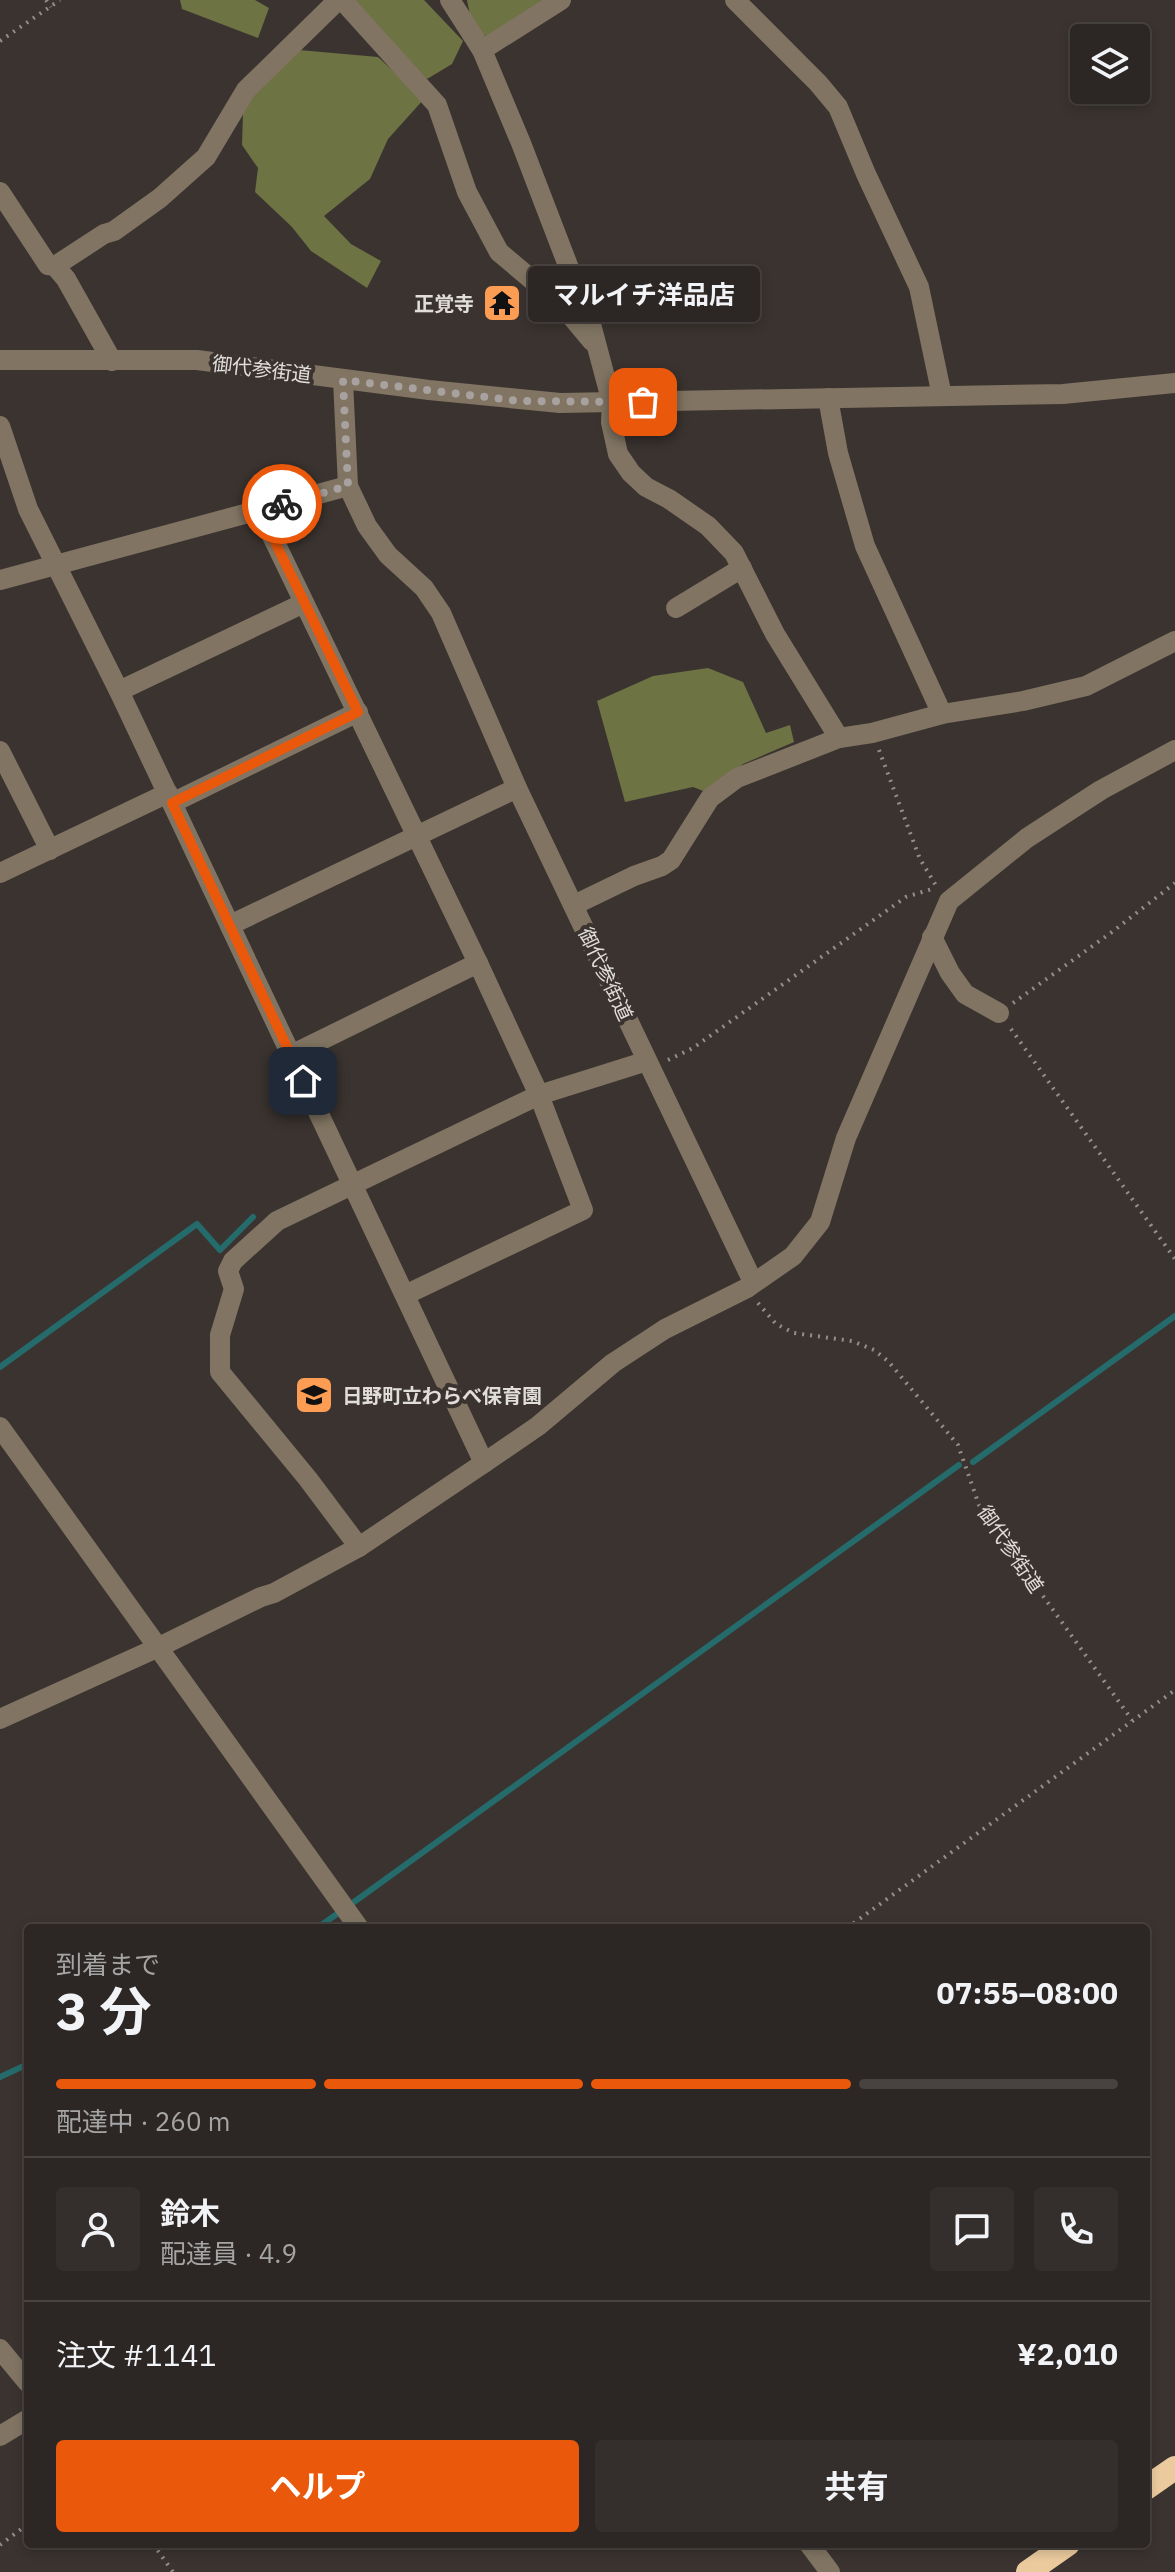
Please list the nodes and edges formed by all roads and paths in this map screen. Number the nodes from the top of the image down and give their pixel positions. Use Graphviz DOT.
graph roads {
  1 [pos="46,0"];
  2 [pos="60,0"];
  3 [pos="450,0"];
  4 [pos="561,0"];
  5 [pos="735,0"];
  6 [pos="344,1"];
  7 [pos="51,7"];
  8 [pos="0,41"];
  9 [pos="482,50"];
  10 [pos="0,192"];
  11 [pos="55,266"];
  12 [pos="599,350"];
  13 [pos="0,360"];
  14 [pos="112,361"];
  15 [pos="343,380"];
  16 [pos="1175,383"];
  17 [pos="942,396"];
  18 [pos="828,398"];
  19 [pos="612,403"];
  20 [pos="0,426"];
  21 [pos="348,486"];
  22 [pos="263,509"];
  23 [pos="57,563"];
  24 [pos="742,568"];
  25 [pos="0,580"];
  26 [pos="304,603"];
  27 [pos="676,608"];
  28 [pos="1175,641"];
  29 [pos="119,691"];
  30 [pos="358,712"];
  31 [pos="942,714"];
  32 [pos="872,733"];
  33 [pos="839,738"];
  34 [pos="1175,750"];
  35 [pos="0,751"];
  36 [pos="517,788"];
  37 [pos="170,798"];
  38 [pos="416,837"];
  39 [pos="50,850"];
  40 [pos="0,873"];
  41 [pos="1175,883"];
  42 [pos="943,894"];
  43 [pos="574,905"];
  44 [pos="230,925"];
  45 [pos="932,937"];
  46 [pos="478,963"];
  47 [pos="999,1013"];
  48 [pos="291,1055"];
  49 [pos="647,1061"];
  50 [pos="539,1095"];
  51 [pos="352,1186"];
  52 [pos="1175,1259"];
  53 [pos="750,1285"];
  54 [pos="405,1295"];
  55 [pos="0,1427"];
  56 [pos="484,1463"];
  57 [pos="359,1547"];
  58 [pos="159,1647"];
  59 [pos="1175,1690"];
  60 [pos="0,1719"];
  61 [pos="1132,1720"];
  62 [pos="356,1924"];
  63 [pos="852,1924"];
  64 [pos="0,2349"];
  65 [pos="24,2378"];
  66 [pos="24,2421"];
  67 [pos="0,2436"];
  68 [pos="1175,2468"];
  69 [pos="1150,2485"];
  70 [pos="24,2527"];
  71 [pos="0,2545"];
  72 [pos="156,2548"];
  73 [pos="812,2548"];
  74 [pos="1062,2548"];
  75 [pos="173,2572"];
  76 [pos="830,2572"];
  77 [pos="1028,2572"];
  1 -- 7 [label="path"];
  2 -- 7 [label="path"];
  3 -- 9 [label="street"];
  4 -- 9 [label="street"];
  5 -- 17 [label="street"];
  6 -- 11 [label="street"];
  6 -- 12 [label="street"];
  7 -- 8 [label="path"];
  9 -- 12 [label="street"];
  10 -- 11 [label="street"];
  11 -- 14 [label="street"];
  12 -- 19 [label="street"];
  13 -- 14 [label="street, 御代参街道"];
  14 -- 15 [label="street, 御代参街道"];
  15 -- 19 [label="street"];
  15 -- 21 [label="street, 御代参街道"];
  16 -- 17 [label="street"];
  17 -- 18 [label="street"];
  18 -- 19 [label="street"];
  18 -- 31 [label="street"];
  19 -- 24 [label="street"];
  20 -- 23 [label="street"];
  21 -- 22 [label="street"];
  21 -- 36 [label="street, 御代参街道"];
  22 -- 23 [label="street"];
  22 -- 26 [label="street"];
  23 -- 25 [label="street"];
  23 -- 29 [label="street"];
  24 -- 27 [label="street"];
  24 -- 33 [label="street"];
  26 -- 29 [label="street"];
  26 -- 30 [label="street"];
  28 -- 31 [label="street"];
  29 -- 37 [label="street"];
  30 -- 37 [label="street"];
  30 -- 38 [label="street"];
  31 -- 32 [label="street"];
  32 -- 33 [label="street"];
  32 -- 42 [label="path"];
  33 -- 43 [label="street"];
  34 -- 42 [label="street"];
  35 -- 39 [label="street"];
  36 -- 38 [label="street"];
  36 -- 43 [label="street, 御代参街道"];
  37 -- 39 [label="street"];
  37 -- 44 [label="street"];
  38 -- 44 [label="street"];
  38 -- 46 [label="street"];
  39 -- 40 [label="street"];
  41 -- 47 [label="path"];
  42 -- 45 [label="street"];
  42 -- 49 [label="path"];
  43 -- 49 [label="street, 御代参街道"];
  44 -- 48 [label="street"];
  45 -- 47 [label="street"];
  45 -- 53 [label="street"];
  46 -- 48 [label="street"];
  46 -- 50 [label="street"];
  47 -- 52 [label="path"];
  48 -- 51 [label="street"];
  49 -- 50 [label="street"];
  49 -- 53 [label="street, 御代参街道"];
  50 -- 51 [label="street"];
  50 -- 54 [label="street"];
  51 -- 54 [label="street"];
  51 -- 57 [label="street"];
  53 -- 56 [label="street"];
  53 -- 61 [label="path, 御代参街道"];
  54 -- 56 [label="street"];
  55 -- 58 [label="street"];
  56 -- 57 [label="street"];
  57 -- 58 [label="street"];
  58 -- 60 [label="street"];
  58 -- 62 [label="street"];
  59 -- 61 [label="path"];
  61 -- 63 [label="path"];
  64 -- 65 [label="street"];
  66 -- 67 [label="street"];
  68 -- 69 [label="highway"];
  70 -- 71 [label="path"];
  72 -- 75 [label="path"];
  73 -- 76 [label="street"];
  74 -- 77 [label="highway"];
}
